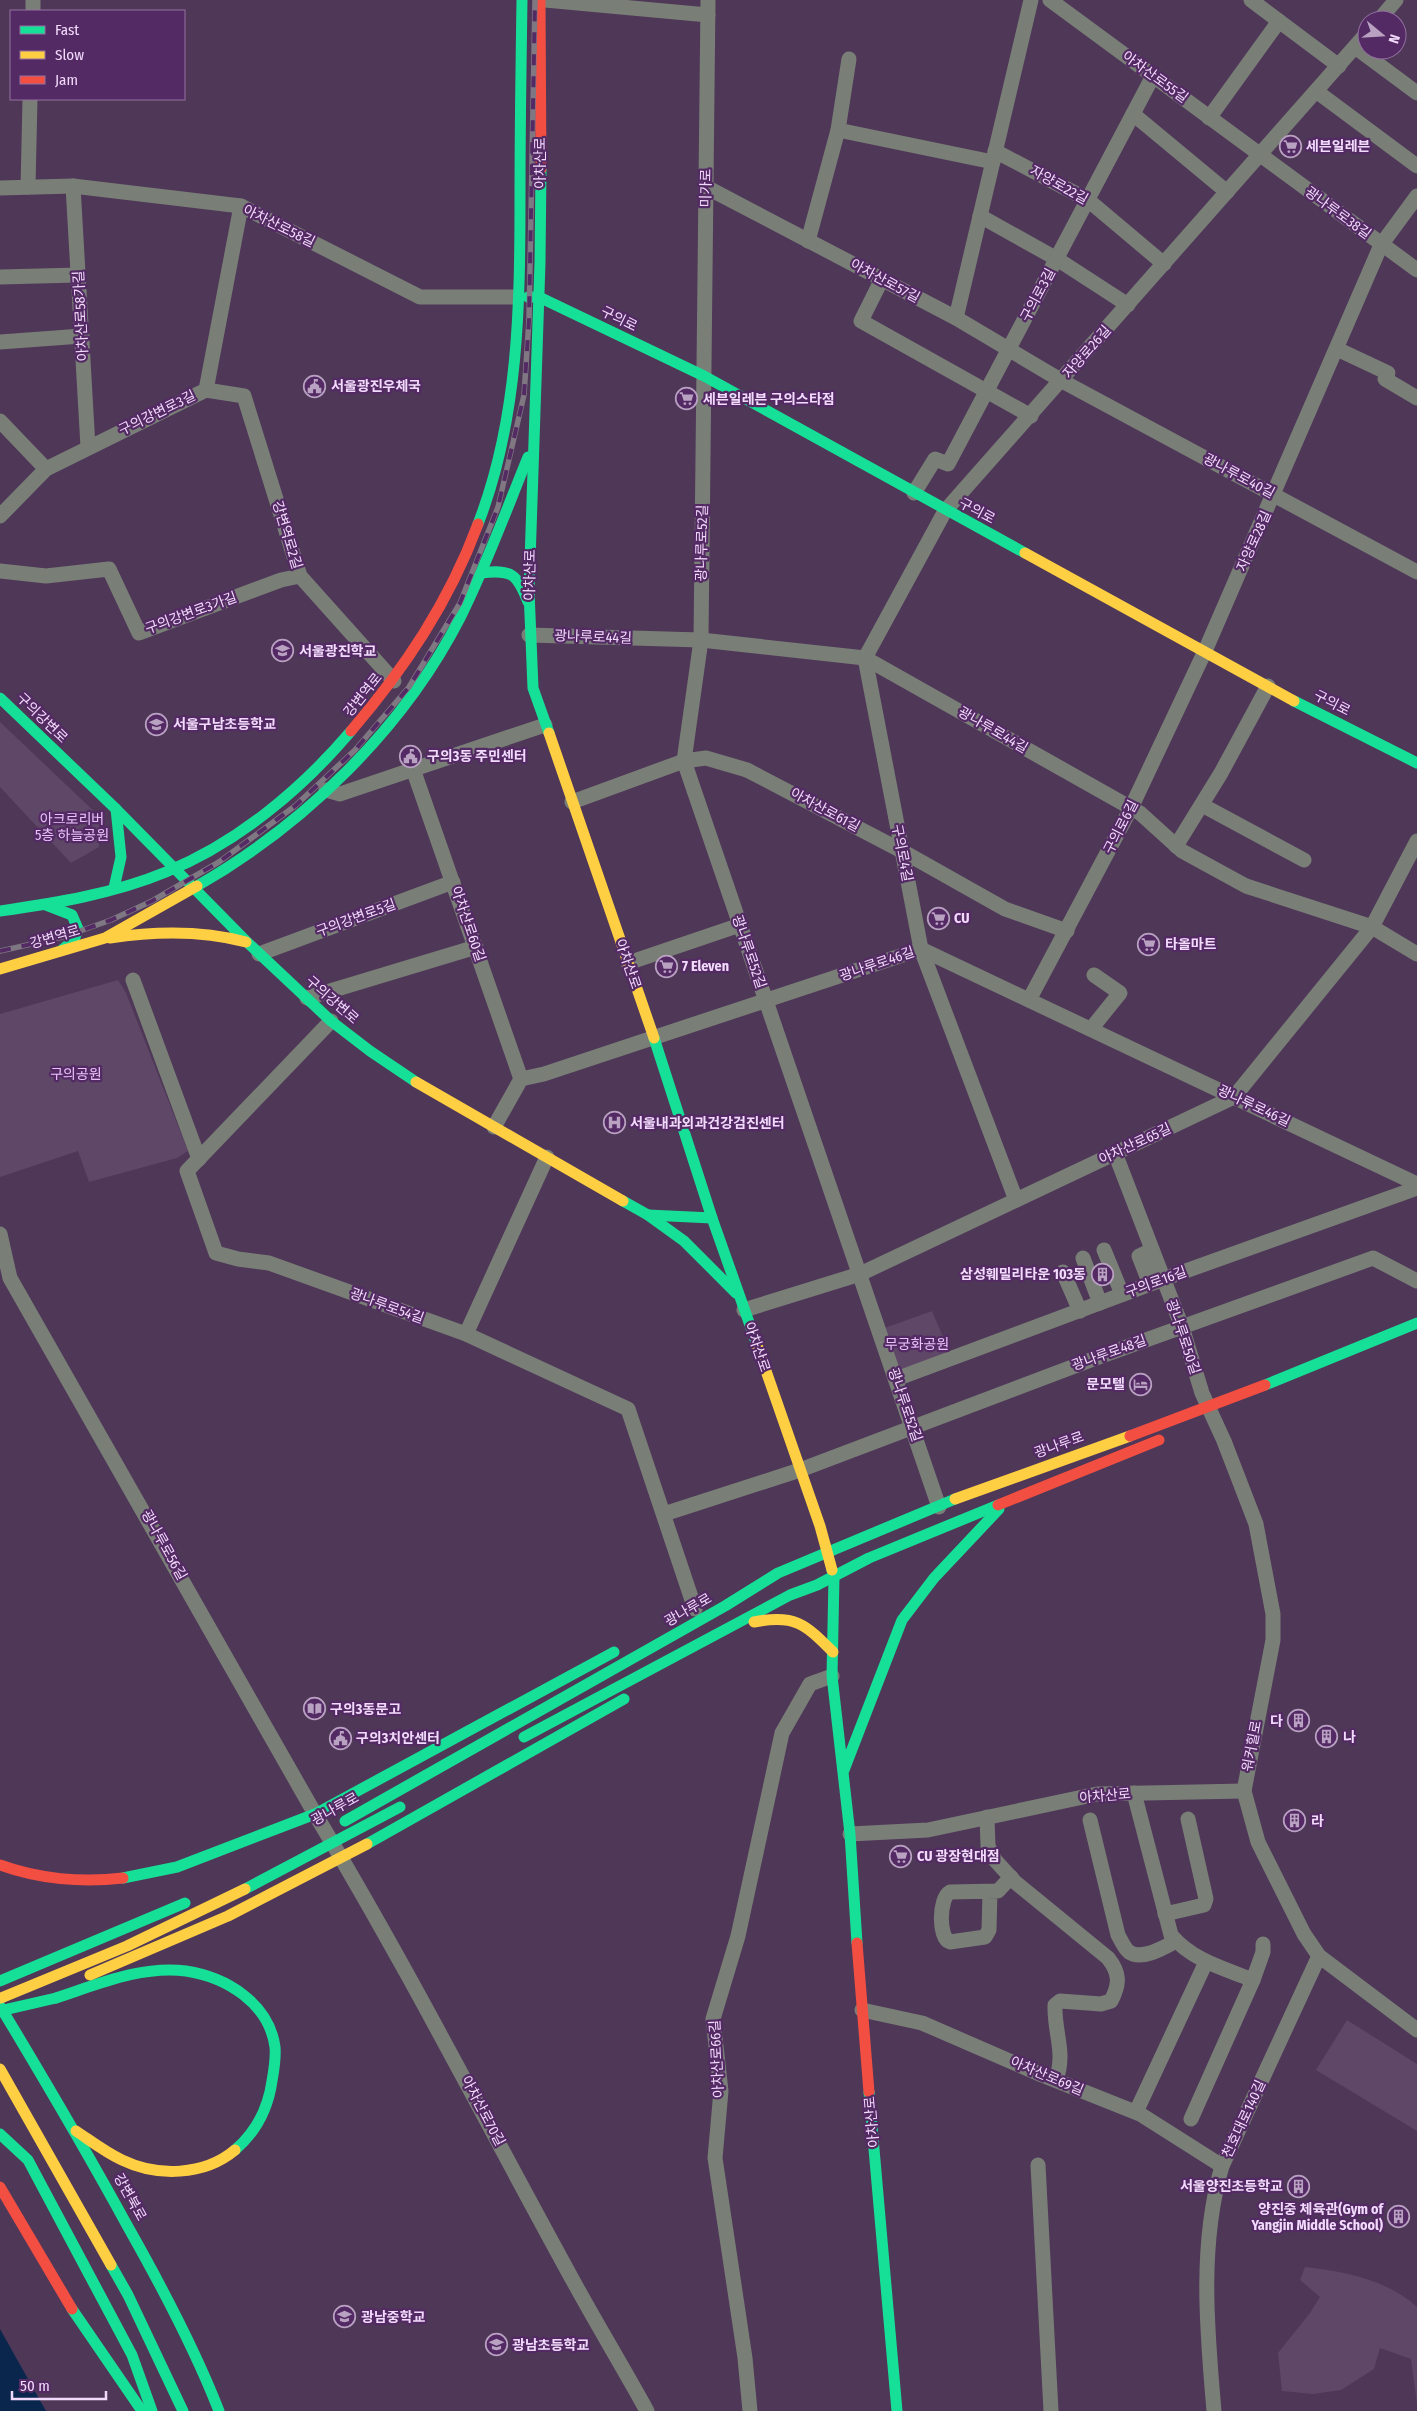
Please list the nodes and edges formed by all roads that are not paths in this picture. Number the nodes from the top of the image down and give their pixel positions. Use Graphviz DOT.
graph roads {
  1 [pos="522,0"];
  2 [pos="540,0"];
  3 [pos="546,0"];
  4 [pos="1031,0"];
  5 [pos="1050,0"];
  6 [pos="1251,0"];
  7 [pos="1396,0"];
  8 [pos="586,2"];
  9 [pos="708,7"];
  10 [pos="1388,10"];
  11 [pos="540,20"];
  12 [pos="522,21"];
  13 [pos="1279,21"];
  14 [pos="1355,47"];
  15 [pos="849,59"];
  16 [pos="1339,66"];
  17 [pos="1153,76"];
  18 [pos="1316,91"];
  19 [pos="1417,93"];
  20 [pos="30,100"];
  21 [pos="1133,114"];
  22 [pos="1209,118"];
  23 [pos="838,130"];
  24 [pos="1260,155"];
  25 [pos="994,156"];
  26 [pos="1417,166"];
  27 [pos="73,186"];
  28 [pos="706,187"];
  29 [pos="0,188"];
  30 [pos="28,188"];
  31 [pos="1227,192"];
  32 [pos="1417,196"];
  33 [pos="1088,200"];
  34 [pos="241,206"];
  35 [pos="980,216"];
  36 [pos="808,241"];
  37 [pos="1381,245"];
  38 [pos="1057,260"];
  39 [pos="1164,264"];
  40 [pos="1417,270"];
  41 [pos="78,274"];
  42 [pos="0,278"];
  43 [pos="882,279"];
  44 [pos="539,297"];
  45 [pos="518,298"];
  46 [pos="1128,305"];
  47 [pos="956,318"];
  48 [pos="82,336"];
  49 [pos="0,342"];
  50 [pos="1337,349"];
  51 [pos="1009,350"];
  52 [pos="514,374"];
  53 [pos="704,376"];
  54 [pos="1062,381"];
  55 [pos="206,390"];
  56 [pos="988,390"];
  57 [pos="1417,398"];
  58 [pos="1031,416"];
  59 [pos="0,422"];
  60 [pos="532,445"];
  61 [pos="88,447"];
  62 [pos="46,469"];
  63 [pos="914,493"];
  64 [pos="1274,495"];
  65 [pos="2,510"];
  66 [pos="945,511"];
  67 [pos="0,571"];
  68 [pos="1417,572"];
  69 [pos="481,573"];
  70 [pos="300,576"];
  71 [pos="530,607"];
  72 [pos="529,635"];
  73 [pos="700,640"];
  74 [pos="1206,651"];
  75 [pos="865,658"];
  76 [pos="394,681"];
  77 [pos="1268,686"];
  78 [pos="0,698"];
  79 [pos="545,725"];
  80 [pos="684,761"];
  81 [pos="1417,763"];
  82 [pos="414,770"];
  83 [pos="326,790"];
  84 [pos="572,802"];
  85 [pos="1202,805"];
  86 [pos="1131,808"];
  87 [pos="116,809"];
  88 [pos="1417,841"];
  89 [pos="1176,846"];
  90 [pos="902,851"];
  91 [pos="1304,860"];
  92 [pos="175,868"];
  93 [pos="453,882"];
  94 [pos="128,884"];
  95 [pos="114,888"];
  96 [pos="194,889"];
  97 [pos="46,905"];
  98 [pos="0,911"];
  99 [pos="136,920"];
  100 [pos="740,925"];
  101 [pos="1372,927"];
  102 [pos="1067,931"];
  103 [pos="98,940"];
  104 [pos="247,942"];
  105 [pos="476,947"];
  106 [pos="921,949"];
  107 [pos="62,950"];
  108 [pos="259,954"];
  109 [pos="1417,954"];
  110 [pos="628,963"];
  111 [pos="0,969"];
  112 [pos="1094,975"];
  113 [pos="133,980"];
  114 [pos="307,998"];
  115 [pos="1029,1000"];
  116 [pos="766,1001"];
  117 [pos="331,1021"];
  118 [pos="1091,1029"];
  119 [pos="654,1038"];
  120 [pos="521,1079"];
  121 [pos="1234,1097"];
  122 [pos="494,1127"];
  123 [pos="1115,1154"];
  124 [pos="547,1158"];
  125 [pos="199,1159"];
  126 [pos="1417,1184"];
  127 [pos="1417,1188"];
  128 [pos="1016,1200"];
  129 [pos="648,1215"];
  130 [pos="712,1218"];
  131 [pos="0,1234"];
  132 [pos="1104,1250"];
  133 [pos="1083,1258"];
  134 [pos="1063,1272"];
  135 [pos="5,1274"];
  136 [pos="860,1274"];
  137 [pos="1417,1281"];
  138 [pos="1156,1282"];
  139 [pos="1122,1294"];
  140 [pos="1100,1303"];
  141 [pos="742,1304"];
  142 [pos="1080,1312"];
  143 [pos="1417,1323"];
  144 [pos="1182,1327"];
  145 [pos="466,1334"];
  146 [pos="896,1379"];
  147 [pos="1281,1391"];
  148 [pos="1263,1399"];
  149 [pos="1228,1412"];
  150 [pos="1208,1416"];
  151 [pos="913,1428"];
  152 [pos="1168,1437"];
  153 [pos="800,1470"];
  154 [pos="1005,1503"];
  155 [pos="939,1507"];
  156 [pos="664,1514"];
  157 [pos="828,1551"];
  158 [pos="834,1577"];
  159 [pos="756,1585"];
  160 [pos="691,1612"];
  161 [pos="734,1626"];
  162 [pos="713,1636"];
  163 [pos="626,1646"];
  164 [pos="833,1652"];
  165 [pos="676,1670"];
  166 [pos="832,1676"];
  167 [pos="632,1694"];
  168 [pos="517,1741"];
  169 [pos="842,1775"];
  170 [pos="1244,1791"];
  171 [pos="1134,1793"];
  172 [pos="408,1802"];
  173 [pos="314,1814"];
  174 [pos="987,1817"];
  175 [pos="1188,1819"];
  176 [pos="1090,1820"];
  177 [pos="850,1834"];
  178 [pos="343,1858"];
  179 [pos="0,1865"];
  180 [pos="1010,1877"];
  181 [pos="235,1881"];
  182 [pos="990,1892"];
  183 [pos="195,1899"];
  184 [pos="1164,1914"];
  185 [pos="1176,1941"];
  186 [pos="1263,1944"];
  187 [pos="1319,1956"];
  188 [pos="1206,1962"];
  189 [pos="1253,1980"];
  190 [pos="0,1982"];
  191 [pos="0,2006"];
  192 [pos="862,2010"];
  193 [pos="1417,2030"];
  194 [pos="0,2069"];
  195 [pos="1056,2080"];
  196 [pos="1136,2112"];
  197 [pos="1191,2119"];
  198 [pos="76,2131"];
  199 [pos="0,2134"];
  200 [pos="1038,2165"];
  201 [pos="1222,2166"];
  202 [pos="0,2187"];
  203 [pos="142,2411"];
  204 [pos="152,2411"];
  205 [pos="183,2411"];
  206 [pos="219,2411"];
  207 [pos="647,2411"];
  208 [pos="750,2411"];
  209 [pos="897,2411"];
  210 [pos="1051,2411"];
  211 [pos="1214,2411"];
  1 -- 12 [label="main road, 아차산로"];
  2 -- 11 [label="main road, 아차산로"];
  3 -- 8 [label="street"];
  4 -- 25 [label="street"];
  5 -- 17 [label="street, 아차산로55길"];
  6 -- 13 [label="street"];
  7 -- 10 [label="street"];
  8 -- 9 [label="street"];
  9 -- 28 [label="street, 미가로"];
  11 -- 12 [label="main road"];
  11 -- 44 [label="main road, 아차산로"];
  12 -- 45 [label="main road, 아차산로"];
  13 -- 16 [label="street"];
  13 -- 22 [label="street"];
  14 -- 16 [label="street, 자양로26길"];
  14 -- 19 [label="street"];
  15 -- 23 [label="street"];
  16 -- 18 [label="street, 자양로26길"];
  17 -- 21 [label="street, 구의로3길"];
  17 -- 22 [label="street, 아차산로55길"];
  18 -- 24 [label="street, 자양로26길"];
  18 -- 26 [label="street"];
  20 -- 30 [label="street"];
  21 -- 31 [label="street"];
  21 -- 33 [label="street, 구의로3길"];
  22 -- 24 [label="street, 아차산로55길"];
  23 -- 25 [label="street, 자양로22길"];
  23 -- 36 [label="street"];
  24 -- 31 [label="street, 자양로26길"];
  24 -- 37 [label="street, 광나루로38길"];
  25 -- 33 [label="street, 자양로22길"];
  25 -- 35 [label="street"];
  27 -- 30 [label="street, 아차산로58길"];
  27 -- 34 [label="street, 아차산로58길"];
  27 -- 41 [label="street, 아차산로58가길"];
  28 -- 36 [label="street, 아차산로57길"];
  28 -- 53 [label="street, 미가로"];
  29 -- 30 [label="street, 아차산로58길"];
  31 -- 39 [label="street, 자양로26길"];
  32 -- 37 [label="street, 자양로28길"];
  33 -- 38 [label="street, 구의로3길"];
  33 -- 39 [label="street, 자양로22길"];
  34 -- 45 [label="street, 아차산로58길"];
  34 -- 55 [label="street, 구의강변로3길"];
  35 -- 38 [label="street"];
  35 -- 47 [label="street"];
  36 -- 43 [label="street, 아차산로57길"];
  37 -- 40 [label="street, 광나루로38길"];
  37 -- 50 [label="street, 자양로28길"];
  38 -- 46 [label="street"];
  38 -- 51 [label="street, 구의로3길"];
  39 -- 46 [label="street, 자양로26길"];
  41 -- 42 [label="street"];
  41 -- 48 [label="street, 아차산로58가길"];
  43 -- 47 [label="street, 아차산로57길"];
  43 -- 56 [label="street"];
  44 -- 45 [label="main road, 구의로"];
  44 -- 53 [label="main road, 구의로"];
  44 -- 60 [label="main road, 아차산로"];
  45 -- 52 [label="main road, 강변역로"];
  46 -- 54 [label="street, 자양로26길"];
  47 -- 51 [label="street, 아차산로57길"];
  48 -- 49 [label="street"];
  48 -- 61 [label="street, 아차산로58가길"];
  50 -- 57 [label="street"];
  50 -- 64 [label="street, 자양로28길"];
  51 -- 54 [label="street, 아차산로57길"];
  51 -- 56 [label="street, 구의로3길"];
  52 -- 60 [label="main road, 아차산로"];
  52 -- 76 [label="main road, 강변역로"];
  53 -- 63 [label="main road, 구의로"];
  53 -- 73 [label="street, 광나루로52길"];
  54 -- 58 [label="street, 자양로26길"];
  54 -- 64 [label="street, 광나루로40길"];
  55 -- 61 [label="street, 구의강변로3길"];
  55 -- 70 [label="street, 강변역로2길"];
  56 -- 58 [label="street"];
  56 -- 63 [label="street, 구의로3길"];
  58 -- 66 [label="street, 자양로26길"];
  59 -- 62 [label="street"];
  60 -- 69 [label="main road, 강변역로"];
  60 -- 71 [label="main road, 아차산로"];
  61 -- 62 [label="street, 구의강변로3길"];
  62 -- 65 [label="street, 구의강변로3길"];
  63 -- 66 [label="main road, 구의로"];
  64 -- 68 [label="street, 광나루로40길"];
  64 -- 74 [label="street, 자양로28길"];
  66 -- 74 [label="main road, 구의로"];
  66 -- 75 [label="street"];
  67 -- 70 [label="street, 구의강변로3가길"];
  69 -- 71 [label="main road"];
  69 -- 83 [label="main road, 강변역로"];
  70 -- 76 [label="street, 강변역로2길"];
  71 -- 72 [label="main road, 아차산로"];
  72 -- 73 [label="street, 광나루로44길"];
  72 -- 79 [label="main road, 아차산로"];
  73 -- 75 [label="street, 광나루로44길"];
  73 -- 80 [label="street, 광나루로52길"];
  74 -- 77 [label="main road, 구의로"];
  74 -- 86 [label="street, 구의로6길"];
  75 -- 86 [label="street, 광나루로44길"];
  75 -- 90 [label="street, 구의로4길"];
  76 -- 92 [label="main road, 강변역로"];
  77 -- 81 [label="main road, 구의로"];
  77 -- 85 [label="street"];
  78 -- 87 [label="main road, 구의강변로"];
  79 -- 82 [label="street"];
  79 -- 84 [label="main road, 아차산로"];
  80 -- 84 [label="street, 아차산로61길"];
  80 -- 90 [label="street, 아차산로61길"];
  80 -- 100 [label="street, 광나루로52길"];
  82 -- 83 [label="street"];
  82 -- 93 [label="street, 아차산로60길"];
  83 -- 96 [label="main road, 강변역로"];
  84 -- 110 [label="main road, 아차산로"];
  85 -- 89 [label="street"];
  85 -- 91 [label="street"];
  86 -- 89 [label="street, 광나루로44길"];
  86 -- 102 [label="street, 구의로6길"];
  87 -- 92 [label="main road, 구의강변로"];
  87 -- 95 [label="main road"];
  88 -- 101 [label="street, 아차산로65길"];
  89 -- 101 [label="street, 광나루로44길"];
  90 -- 102 [label="street, 아차산로61길"];
  90 -- 106 [label="street, 구의로4길"];
  92 -- 94 [label="main road, 강변역로"];
  92 -- 96 [label="main road, 구의강변로"];
  93 -- 105 [label="street, 아차산로60길"];
  93 -- 108 [label="street, 구의강변로5길"];
  94 -- 95 [label="main road, 강변역로"];
  94 -- 99 [label="main road"];
  95 -- 97 [label="main road, 강변역로"];
  96 -- 99 [label="main road, 강변역로"];
  96 -- 104 [label="main road, 구의강변로"];
  97 -- 98 [label="main road, 강변역로"];
  97 -- 107 [label="main road"];
  99 -- 103 [label="main road, 강변역로"];
  100 -- 110 [label="street"];
  100 -- 116 [label="street, 광나루로52길"];
  101 -- 109 [label="street, 광나루로44길"];
  101 -- 121 [label="street, 아차산로65길"];
  102 -- 115 [label="street, 구의로6길"];
  103 -- 104 [label="main road"];
  103 -- 107 [label="main road, 강변역로"];
  104 -- 108 [label="main road, 구의강변로"];
  105 -- 114 [label="street"];
  105 -- 120 [label="street, 아차산로60길"];
  106 -- 115 [label="street, 광나루로46길"];
  106 -- 116 [label="street, 광나루로46길"];
  106 -- 128 [label="street, 구의로4길"];
  107 -- 111 [label="main road, 강변역로"];
  108 -- 114 [label="main road, 구의강변로"];
  110 -- 119 [label="main road, 아차산로"];
  112 -- 118 [label="street"];
  113 -- 125 [label="street"];
  114 -- 117 [label="main road, 구의강변로"];
  115 -- 118 [label="street, 광나루로46길"];
  116 -- 119 [label="street, 광나루로46길"];
  116 -- 136 [label="street, 광나루로52길"];
  117 -- 122 [label="main road, 구의강변로"];
  117 -- 125 [label="street, 광나루로54길"];
  118 -- 121 [label="street, 광나루로46길"];
  119 -- 120 [label="street, 광나루로46길"];
  119 -- 130 [label="main road, 아차산로"];
  120 -- 122 [label="street"];
  121 -- 123 [label="street, 아차산로65길"];
  121 -- 126 [label="street, 광나루로46길"];
  122 -- 124 [label="main road, 구의강변로"];
  123 -- 128 [label="street, 아차산로65길"];
  123 -- 138 [label="street, 광나루로50길"];
  124 -- 129 [label="main road, 구의강변로"];
  124 -- 145 [label="street"];
  125 -- 145 [label="street, 광나루로54길"];
  127 -- 138 [label="street, 구의로16길"];
  128 -- 136 [label="street, 아차산로65길"];
  129 -- 130 [label="main road, 구의강변로"];
  129 -- 141 [label="main road"];
  130 -- 141 [label="main road, 아차산로"];
  131 -- 135 [label="street, 광나루로56길"];
  132 -- 139 [label="street"];
  133 -- 140 [label="street"];
  134 -- 142 [label="street"];
  135 -- 173 [label="street, 광나루로56길"];
  136 -- 141 [label="street, 아차산로65길"];
  136 -- 146 [label="street, 광나루로52길"];
  137 -- 144 [label="street, 광나루로48길"];
  138 -- 139 [label="street, 구의로16길"];
  138 -- 144 [label="street, 광나루로50길"];
  139 -- 140 [label="street, 구의로16길"];
  140 -- 142 [label="street, 구의로16길"];
  141 -- 153 [label="main road, 아차산로"];
  142 -- 146 [label="street, 구의로16길"];
  143 -- 150 [label="main road, 광나루로"];
  144 -- 150 [label="street, 광나루로50길"];
  144 -- 151 [label="street, 광나루로48길"];
  145 -- 156 [label="street, 광나루로54길"];
  146 -- 151 [label="street, 광나루로52길"];
  147 -- 148 [label="main road"];
  149 -- 150 [label="main road, 광나루로"];
  150 -- 155 [label="main road, 광나루로"];
  150 -- 170 [label="street, 워커힐로"];
  151 -- 153 [label="street, 광나루로48길"];
  151 -- 155 [label="street, 광나루로52길"];
  152 -- 154 [label="main road"];
  153 -- 156 [label="street"];
  153 -- 157 [label="main road, 아차산로"];
  154 -- 158 [label="main road"];
  154 -- 169 [label="main road"];
  155 -- 157 [label="main road, 광나루로"];
  156 -- 160 [label="street, 광나루로54길"];
  157 -- 158 [label="main road, 아차산로"];
  157 -- 159 [label="main road, 광나루로"];
  158 -- 161 [label="main road"];
  158 -- 164 [label="main road, 아차산로"];
  159 -- 160 [label="main road"];
  159 -- 181 [label="main road, 광나루로"];
  161 -- 162 [label="main road"];
  161 -- 164 [label="main road"];
  162 -- 165 [label="main road"];
  162 -- 168 [label="main road"];
  163 -- 173 [label="main road"];
  164 -- 166 [label="main road, 아차산로"];
  166 -- 169 [label="main road, 아차산로"];
  166 -- 208 [label="street, 아차산로66길"];
  167 -- 178 [label="main road"];
  169 -- 177 [label="main road, 아차산로"];
  170 -- 171 [label="street, 아차산로"];
  170 -- 187 [label="street, 워커힐로"];
  171 -- 174 [label="street, 아차산로"];
  171 -- 184 [label="street"];
  172 -- 191 [label="main road, 광나루로, bridge"];
  173 -- 178 [label="street, 아차산로70길"];
  173 -- 179 [label="main road"];
  174 -- 177 [label="street, 아차산로"];
  174 -- 180 [label="street"];
  175 -- 184 [label="street"];
  176 -- 185 [label="street"];
  177 -- 192 [label="main road, 아차산로"];
  178 -- 191 [label="main road"];
  178 -- 207 [label="street, 아차산로70길"];
  180 -- 182 [label="street"];
  180 -- 195 [label="street"];
  183 -- 190 [label="main road, bridge"];
  184 -- 185 [label="street"];
  185 -- 188 [label="street"];
  186 -- 189 [label="street"];
  187 -- 193 [label="street, 워커힐로"];
  187 -- 201 [label="street, 천호대로140길"];
  188 -- 189 [label="street"];
  188 -- 196 [label="street"];
  189 -- 197 [label="street"];
  191 -- 198 [label="main road, 강변북로"];
  191 -- 198 [label="main road, bridge"];
  192 -- 195 [label="street, 아차산로69길"];
  192 -- 209 [label="main road, 아차산로"];
  194 -- 205 [label="main road"];
  195 -- 196 [label="street, 아차산로69길"];
  196 -- 201 [label="street, 아차산로69길"];
  198 -- 206 [label="main road, 강변북로"];
  199 -- 204 [label="main road"];
  200 -- 210 [label="street"];
  201 -- 211 [label="street, 천호대로140길"];
  202 -- 203 [label="main road"];
}
